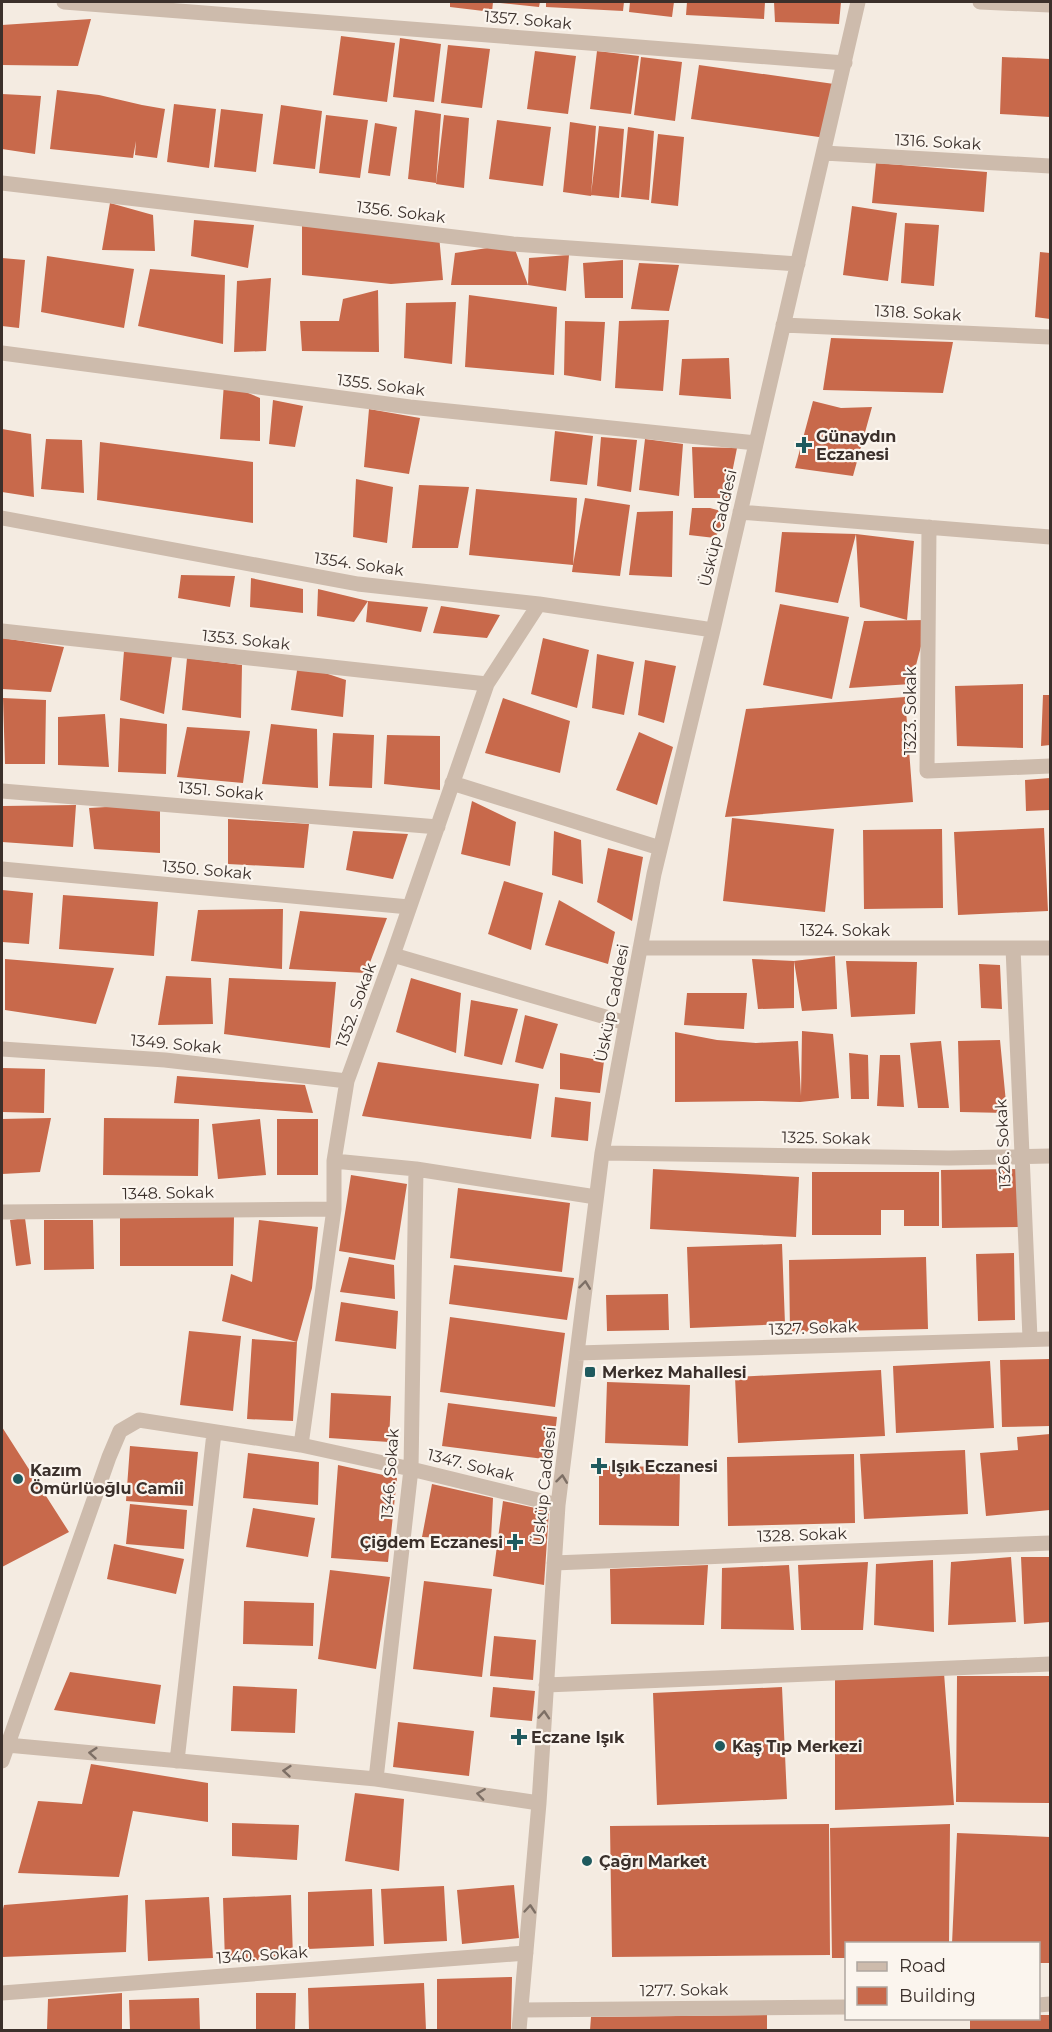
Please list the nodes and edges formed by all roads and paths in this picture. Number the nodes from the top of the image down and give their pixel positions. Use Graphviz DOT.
graph roads {
  1 [pos="64,2"];
  2 [pos="858,2"];
  3 [pos="980,2"];
  4 [pos="1050,5"];
  5 [pos="845,63"];
  6 [pos="824,153"];
  7 [pos="1050,166"];
  8 [pos="2,183"];
  9 [pos="798,264"];
  10 [pos="783,326"];
  11 [pos="1050,337"];
  12 [pos="2,353"];
  13 [pos="756,443"];
  14 [pos="740,512"];
  15 [pos="2,518"];
  16 [pos="929,527"];
  17 [pos="1050,537"];
  18 [pos="539,604"];
  19 [pos="713,630"];
  20 [pos="2,631"];
  21 [pos="487,684"];
  22 [pos="1050,766"];
  23 [pos="453,783"];
  24 [pos="2,791"];
  25 [pos="438,827"];
  26 [pos="660,848"];
  27 [pos="2,869"];
  28 [pos="409,907"];
  29 [pos="640,948"];
  30 [pos="1012,948"];
  31 [pos="1050,948"];
  32 [pos="393,955"];
  33 [pos="626,1023"];
  34 [pos="2,1049"];
  35 [pos="347,1080"];
  36 [pos="602,1153"];
  37 [pos="1022,1156"];
  38 [pos="1050,1156"];
  39 [pos="334,1161"];
  40 [pos="416,1169"];
  41 [pos="596,1197"];
  42 [pos="334,1209"];
  43 [pos="2,1212"];
  44 [pos="1030,1338"];
  45 [pos="1050,1339"];
  46 [pos="577,1353"];
  47 [pos="214,1433"];
  48 [pos="301,1445"];
  49 [pos="411,1469"];
  50 [pos="558,1505"];
  51 [pos="1050,1543"];
  52 [pos="554,1563"];
  53 [pos="1050,1664"];
  54 [pos="546,1685"];
  55 [pos="7,1745"];
  56 [pos="2,1761"];
  57 [pos="177,1761"];
  58 [pos="376,1779"];
  59 [pos="539,1803"];
  60 [pos="526,1953"];
  61 [pos="2,1993"];
  62 [pos="845,2007"];
  63 [pos="522,2010"];
  64 [pos="519,2031"];
  1 -- 5 [label="street, 1357. Sokak"];
  2 -- 5 [label="street, Üsküp Caddesi"];
  3 -- 4 [label="street"];
  5 -- 6 [label="street, Üsküp Caddesi"];
  6 -- 7 [label="street, 1316. Sokak"];
  6 -- 9 [label="street, Üsküp Caddesi"];
  8 -- 9 [label="street, 1356. Sokak"];
  9 -- 10 [label="street, Üsküp Caddesi"];
  10 -- 11 [label="street, 1318. Sokak"];
  10 -- 13 [label="street, Üsküp Caddesi"];
  12 -- 13 [label="street, 1355. Sokak"];
  13 -- 14 [label="street, Üsküp Caddesi"];
  14 -- 16 [label="street"];
  14 -- 19 [label="street, Üsküp Caddesi"];
  15 -- 18 [label="street, 1354. Sokak"];
  16 -- 17 [label="street"];
  16 -- 22 [label="street, 1323. Sokak"];
  18 -- 19 [label="street, 1354. Sokak"];
  18 -- 21 [label="street, 1352. Sokak"];
  19 -- 26 [label="street, Üsküp Caddesi"];
  20 -- 21 [label="street, 1353. Sokak"];
  21 -- 23 [label="street, 1352. Sokak"];
  23 -- 25 [label="street, 1352. Sokak"];
  23 -- 26 [label="street"];
  24 -- 25 [label="street, 1351. Sokak"];
  25 -- 28 [label="street, 1352. Sokak"];
  26 -- 29 [label="street, Üsküp Caddesi"];
  27 -- 28 [label="street, 1350. Sokak"];
  28 -- 32 [label="street, 1352. Sokak"];
  29 -- 30 [label="street, 1324. Sokak"];
  29 -- 33 [label="street, Üsküp Caddesi"];
  30 -- 31 [label="street, 1324. Sokak"];
  30 -- 37 [label="street, 1326. Sokak"];
  32 -- 33 [label="street"];
  32 -- 35 [label="street, 1352. Sokak"];
  33 -- 36 [label="street, Üsküp Caddesi"];
  34 -- 35 [label="street, 1349. Sokak"];
  35 -- 39 [label="street, 1352. Sokak"];
  36 -- 37 [label="street, 1325. Sokak"];
  36 -- 41 [label="street, Üsküp Caddesi"];
  37 -- 38 [label="street, 1325. Sokak"];
  37 -- 44 [label="street, 1326. Sokak"];
  39 -- 40 [label="street"];
  39 -- 42 [label="street, 1352. Sokak"];
  40 -- 41 [label="street"];
  40 -- 49 [label="street, 1346. Sokak"];
  46 -- 41 [label="street, Üsküp Caddesi, one-way"];
  42 -- 43 [label="street, 1348. Sokak"];
  42 -- 48 [label="street, 1352. Sokak"];
  44 -- 45 [label="street, 1327. Sokak"];
  44 -- 46 [label="street, 1327. Sokak"];
  50 -- 46 [label="street, Üsküp Caddesi, one-way"];
  47 -- 48 [label="street, 1347. Sokak"];
  47 -- 55 [label="street, 1347. Sokak"];
  47 -- 57 [label="street"];
  48 -- 49 [label="street, 1347. Sokak"];
  49 -- 50 [label="street, 1347. Sokak"];
  49 -- 58 [label="street, 1346. Sokak"];
  50 -- 52 [label="street, Üsküp Caddesi"];
  51 -- 52 [label="street, 1328. Sokak"];
  52 -- 54 [label="street, Üsküp Caddesi"];
  53 -- 54 [label="street"];
  59 -- 54 [label="street, Üsküp Caddesi, one-way"];
  55 -- 56 [label="street, 1347. Sokak"];
  57 -- 55 [label="street, one-way"];
  58 -- 57 [label="street, one-way"];
  59 -- 58 [label="street, one-way"];
  60 -- 59 [label="street, Üsküp Caddesi, one-way"];
  60 -- 61 [label="street, 1340. Sokak"];
  60 -- 63 [label="street, Üsküp Caddesi"];
  62 -- 63 [label="street, 1277. Sokak"];
  63 -- 64 [label="street, Üsküp Caddesi"];
}
